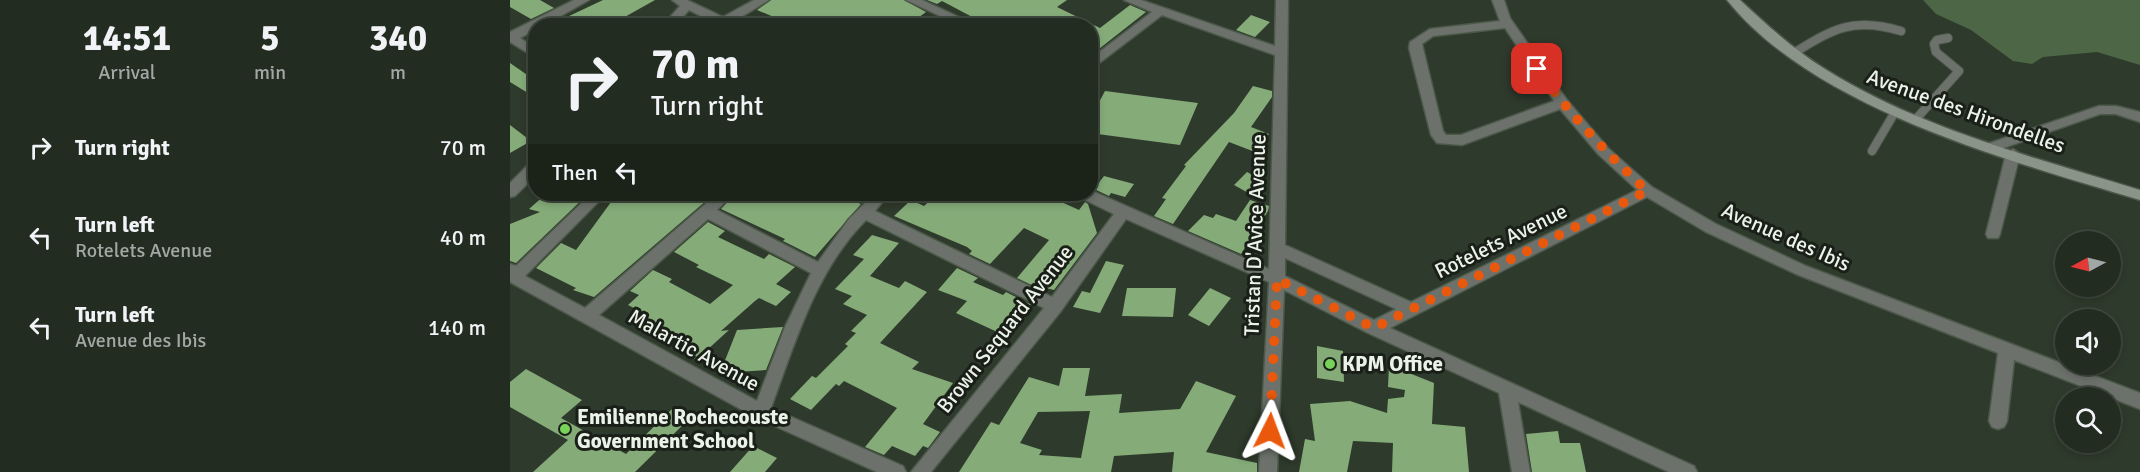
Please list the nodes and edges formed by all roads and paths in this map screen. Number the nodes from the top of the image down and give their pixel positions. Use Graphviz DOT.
graph roads {
  1 [pos="583,0"];
  2 [pos="763,0"];
  3 [pos="912,0"];
  4 [pos="1130,0"];
  5 [pos="1282,0"];
  6 [pos="1498,0"];
  7 [pos="1733,0"];
  8 [pos="682,3"];
  9 [pos="1159,12"];
  10 [pos="548,18"];
  11 [pos="673,18"];
  12 [pos="715,18"];
  13 [pos="737,18"];
  14 [pos="954,18"];
  15 [pos="1508,24"];
  16 [pos="528,28"];
  17 [pos="1901,31"];
  18 [pos="511,37"];
  19 [pos="1948,38"];
  20 [pos="528,49"];
  21 [pos="1282,53"];
  22 [pos="1794,53"];
  23 [pos="1098,60"];
  24 [pos="1562,103"];
  25 [pos="1895,112"];
  26 [pos="2140,117"];
  27 [pos="1916,119"];
  28 [pos="1992,147"];
  29 [pos="1872,151"];
  30 [pos="2013,154"];
  31 [pos="528,174"];
  32 [pos="1647,191"];
  33 [pos="510,192"];
  34 [pos="2140,195"];
  35 [pos="1098,200"];
  36 [pos="591,201"];
  37 [pos="718,201"];
  38 [pos="876,201"];
  39 [pos="706,211"];
  40 [pos="863,212"];
  41 [pos="1123,212"];
  42 [pos="1993,234"];
  43 [pos="1278,248"];
  44 [pos="819,270"];
  45 [pos="512,273"];
  46 [pos="1277,279"];
  47 [pos="1056,306"];
  48 [pos="1411,309"];
  49 [pos="587,316"];
  50 [pos="1374,328"];
  51 [pos="2007,350"];
  52 [pos="1508,389"];
  53 [pos="2140,400"];
  54 [pos="761,412"];
  55 [pos="1998,421"];
  56 [pos="897,472"];
  57 [pos="920,472"];
  58 [pos="1268,472"];
  59 [pos="1521,472"];
  60 [pos="1688,472"];
  1 -- 10 [label="street"];
  2 -- 13 [label="street"];
  3 -- 14 [label="street"];
  4 -- 9 [label="street"];
  5 -- 21 [label="street, Tristan D'Avice Avenue"];
  6 -- 15 [label="street, Avenue des Ibis"];
  7 -- 22 [label="main road, Avenue des Hirondelles"];
  8 -- 11 [label="street"];
  8 -- 12 [label="street"];
  9 -- 21 [label="street"];
  9 -- 23 [label="street"];
  15 -- 24 [label="street, Avenue des Ibis"];
  15 -- 24 [label="street"];
  16 -- 18 [label="street"];
  17 -- 22 [label="lane"];
  18 -- 20 [label="street"];
  19 -- 27 [label="lane"];
  21 -- 43 [label="street, Tristan D'Avice Avenue"];
  22 -- 25 [label="main road, Avenue des Hirondelles"];
  24 -- 32 [label="street, Avenue des Ibis"];
  25 -- 27 [label="main road, Avenue des Hirondelles"];
  25 -- 29 [label="lane"];
  26 -- 28 [label="street"];
  27 -- 28 [label="main road, Avenue des Hirondelles"];
  28 -- 30 [label="main road, Avenue des Hirondelles"];
  30 -- 34 [label="main road, Avenue des Hirondelles"];
  30 -- 42 [label="street"];
  31 -- 33 [label="street"];
  32 -- 48 [label="street, Rotelets Avenue"];
  32 -- 51 [label="street, Avenue des Ibis"];
  35 -- 41 [label="street"];
  36 -- 45 [label="street"];
  37 -- 39 [label="street"];
  38 -- 40 [label="street"];
  39 -- 44 [label="street"];
  39 -- 49 [label="street"];
  40 -- 44 [label="street"];
  40 -- 47 [label="street"];
  41 -- 46 [label="street"];
  41 -- 47 [label="street, Brown Sequard Avenue"];
  43 -- 46 [label="street, Tristan D'Avice Avenue"];
  43 -- 48 [label="street"];
  44 -- 54 [label="street"];
  45 -- 49 [label="street, Malartic Avenue"];
  46 -- 50 [label="street"];
  46 -- 58 [label="street, Tristan D'Avice Avenue"];
  47 -- 57 [label="street, Brown Sequard Avenue"];
  48 -- 50 [label="street, Rotelets Avenue"];
  49 -- 54 [label="street, Malartic Avenue"];
  50 -- 52 [label="street"];
  51 -- 53 [label="street, Avenue des Ibis"];
  51 -- 55 [label="street"];
  52 -- 59 [label="street"];
  52 -- 60 [label="street"];
  54 -- 56 [label="street, Malartic Avenue"];
}
